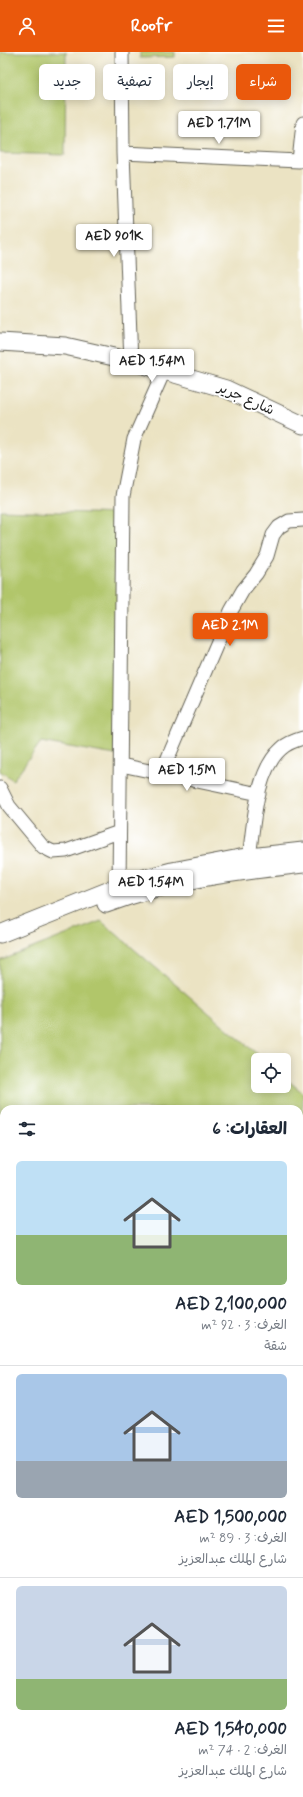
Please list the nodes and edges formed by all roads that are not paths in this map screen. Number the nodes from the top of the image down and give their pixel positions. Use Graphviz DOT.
graph roads {
  1 [pos="122,52"];
  2 [pos="303,123"];
  3 [pos="123,153"];
  4 [pos="0,342"];
  5 [pos="131,362"];
  6 [pos="164,371"];
  7 [pos="303,425"];
  8 [pos="303,520"];
  9 [pos="303,738"];
  10 [pos="121,765"];
  11 [pos="161,774"];
  12 [pos="0,788"];
  13 [pos="259,794"];
  14 [pos="119,832"];
  15 [pos="303,851"];
  16 [pos="249,857"];
  17 [pos="303,864"];
  18 [pos="119,887"];
  19 [pos="0,934"];
  20 [pos="0,945"];
  1 -- 3 [label="street"];
  2 -- 3 [label="street"];
  3 -- 5 [label="street"];
  4 -- 5 [label="street, شارع جرير"];
  5 -- 6 [label="street, شارع جرير"];
  6 -- 7 [label="street, شارع جرير"];
  6 -- 10 [label="street"];
  8 -- 11 [label="street"];
  9 -- 13 [label="street"];
  10 -- 11 [label="street"];
  10 -- 14 [label="street"];
  11 -- 13 [label="street"];
  12 -- 14 [label="street"];
  13 -- 16 [label="street"];
  14 -- 18 [label="street"];
  15 -- 16 [label="street"];
  16 -- 18 [label="street"];
  17 -- 20 [label="street"];
  18 -- 19 [label="street"];
}
